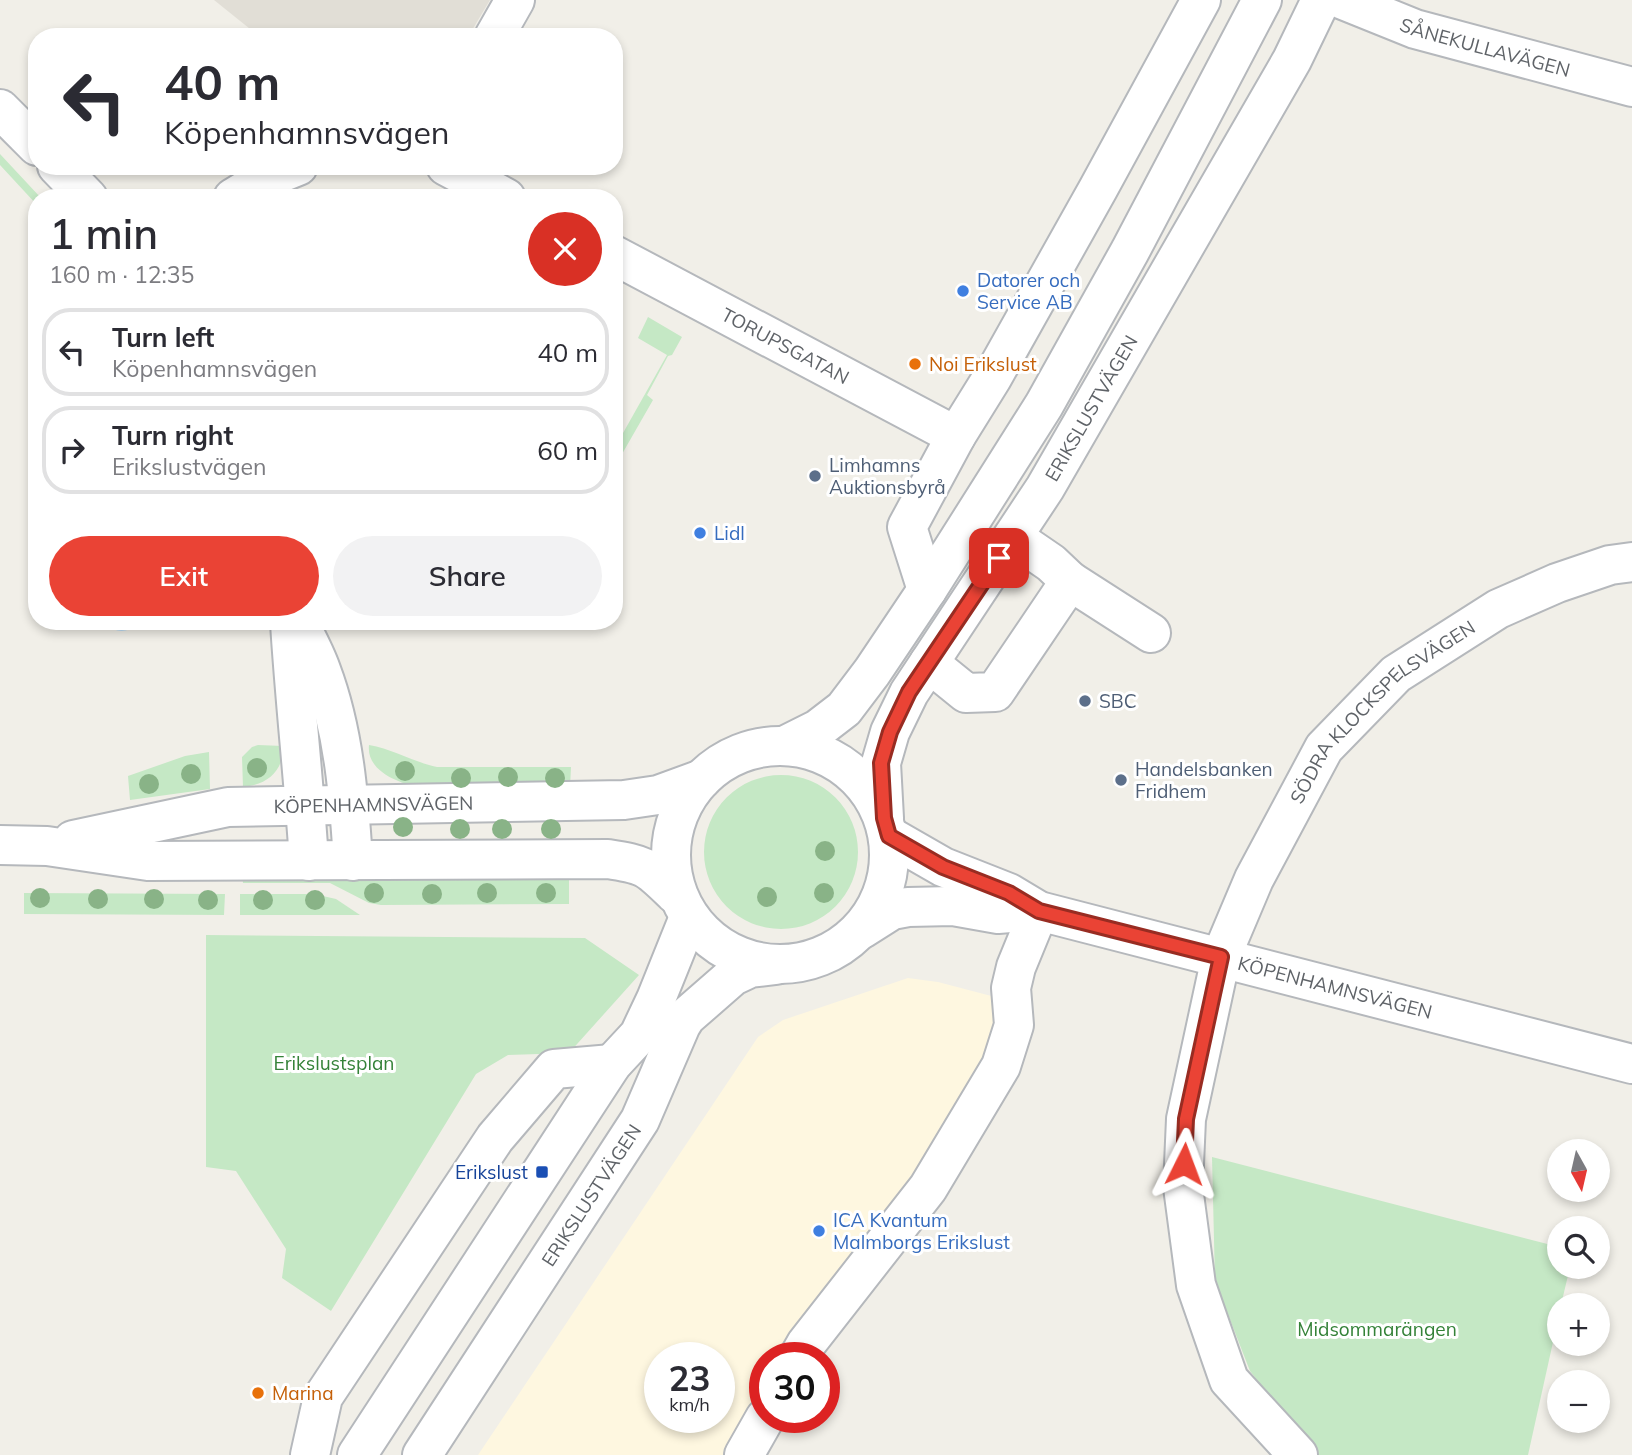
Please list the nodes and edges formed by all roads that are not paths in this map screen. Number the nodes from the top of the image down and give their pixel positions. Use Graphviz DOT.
graph roads {
  1 [pos="515,0"];
  2 [pos="1201,0"];
  3 [pos="1262,0"];
  4 [pos="1321,0"];
  5 [pos="1343,0"];
  6 [pos="499,28"];
  7 [pos="1632,87"];
  8 [pos="0,109"];
  9 [pos="28,137"];
  10 [pos="66,175"];
  11 [pos="276,175"];
  12 [pos="463,175"];
  13 [pos="79,189"];
  14 [pos="248,189"];
  15 [pos="489,189"];
  16 [pos="623,260"];
  17 [pos="956,436"];
  18 [pos="1013,537"];
  19 [pos="1632,562"];
  20 [pos="1070,581"];
  21 [pos="927,590"];
  22 [pos="291,630"];
  23 [pos="302,630"];
  24 [pos="1151,632"];
  25 [pos="929,663"];
  26 [pos="786,745"];
  27 [pos="702,779"];
  28 [pos="350,804"];
  29 [pos="306,806"];
  30 [pos="886,827"];
  31 [pos="0,845"];
  32 [pos="47,846"];
  33 [pos="353,861"];
  34 [pos="309,862"];
  35 [pos="682,905"];
  36 [pos="1039,911"];
  37 [pos="862,929"];
  38 [pos="1221,957"];
  39 [pos="776,965"];
  40 [pos="612,1064"];
  41 [pos="1632,1064"];
  42 [pos="664,1065"];
  43 [pos="560,1143"];
  44 [pos="808,1342"];
  45 [pos="756,1433"];
  46 [pos="361,1452"];
  47 [pos="310,1455"];
  48 [pos="422,1455"];
  49 [pos="744,1455"];
  50 [pos="1298,1455"];
  1 -- 6 [label="street"];
  2 -- 17 [label="street"];
  3 -- 21 [label="street"];
  4 -- 18 [label="street, ERIKSLUSTVÄGEN"];
  5 -- 7 [label="street, SÅNEKULLAVÄGEN"];
  8 -- 9 [label="street"];
  10 -- 13 [label="street"];
  11 -- 14 [label="street"];
  12 -- 15 [label="street"];
  16 -- 17 [label="street, TORUPSGATAN"];
  17 -- 21 [label="street"];
  18 -- 20 [label="street"];
  18 -- 25 [label="street, ERIKSLUSTVÄGEN"];
  19 -- 38 [label="street, SÖDRA KLOCKSPELSVÄGEN"];
  20 -- 24 [label="street"];
  20 -- 25 [label="street"];
  21 -- 26 [label="street"];
  22 -- 29 [label="street"];
  23 -- 28 [label="street"];
  25 -- 30 [label="street, ERIKSLUSTVÄGEN"];
  26 -- 27 [label="street, KÖPENHAMNSVÄGEN"];
  26 -- 30 [label="street, KÖPENHAMNSVÄGEN"];
  27 -- 28 [label="street, KÖPENHAMNSVÄGEN"];
  27 -- 35 [label="street, KÖPENHAMNSVÄGEN"];
  28 -- 29 [label="street, KÖPENHAMNSVÄGEN"];
  28 -- 33 [label="street"];
  29 -- 32 [label="street, KÖPENHAMNSVÄGEN"];
  29 -- 34 [label="street"];
  30 -- 36 [label="street, KÖPENHAMNSVÄGEN"];
  30 -- 37 [label="street, KÖPENHAMNSVÄGEN"];
  31 -- 32 [label="street, KÖPENHAMNSVÄGEN"];
  32 -- 34 [label="street, KÖPENHAMNSVÄGEN"];
  33 -- 34 [label="street, KÖPENHAMNSVÄGEN"];
  33 -- 35 [label="street, KÖPENHAMNSVÄGEN"];
  35 -- 39 [label="street, KÖPENHAMNSVÄGEN"];
  35 -- 40 [label="street"];
  36 -- 37 [label="street, KÖPENHAMNSVÄGEN"];
  36 -- 38 [label="street, KÖPENHAMNSVÄGEN"];
  36 -- 44 [label="street"];
  37 -- 39 [label="street, KÖPENHAMNSVÄGEN"];
  38 -- 41 [label="street, KÖPENHAMNSVÄGEN"];
  38 -- 50 [label="street, SÖDRA KLOCKSPELSVÄGEN"];
  39 -- 42 [label="street, ERIKSLUSTVÄGEN"];
  40 -- 43 [label="street"];
  40 -- 47 [label="street"];
  42 -- 43 [label="street"];
  42 -- 48 [label="street, ERIKSLUSTVÄGEN"];
  43 -- 46 [label="street"];
  45 -- 49 [label="street"];
}
